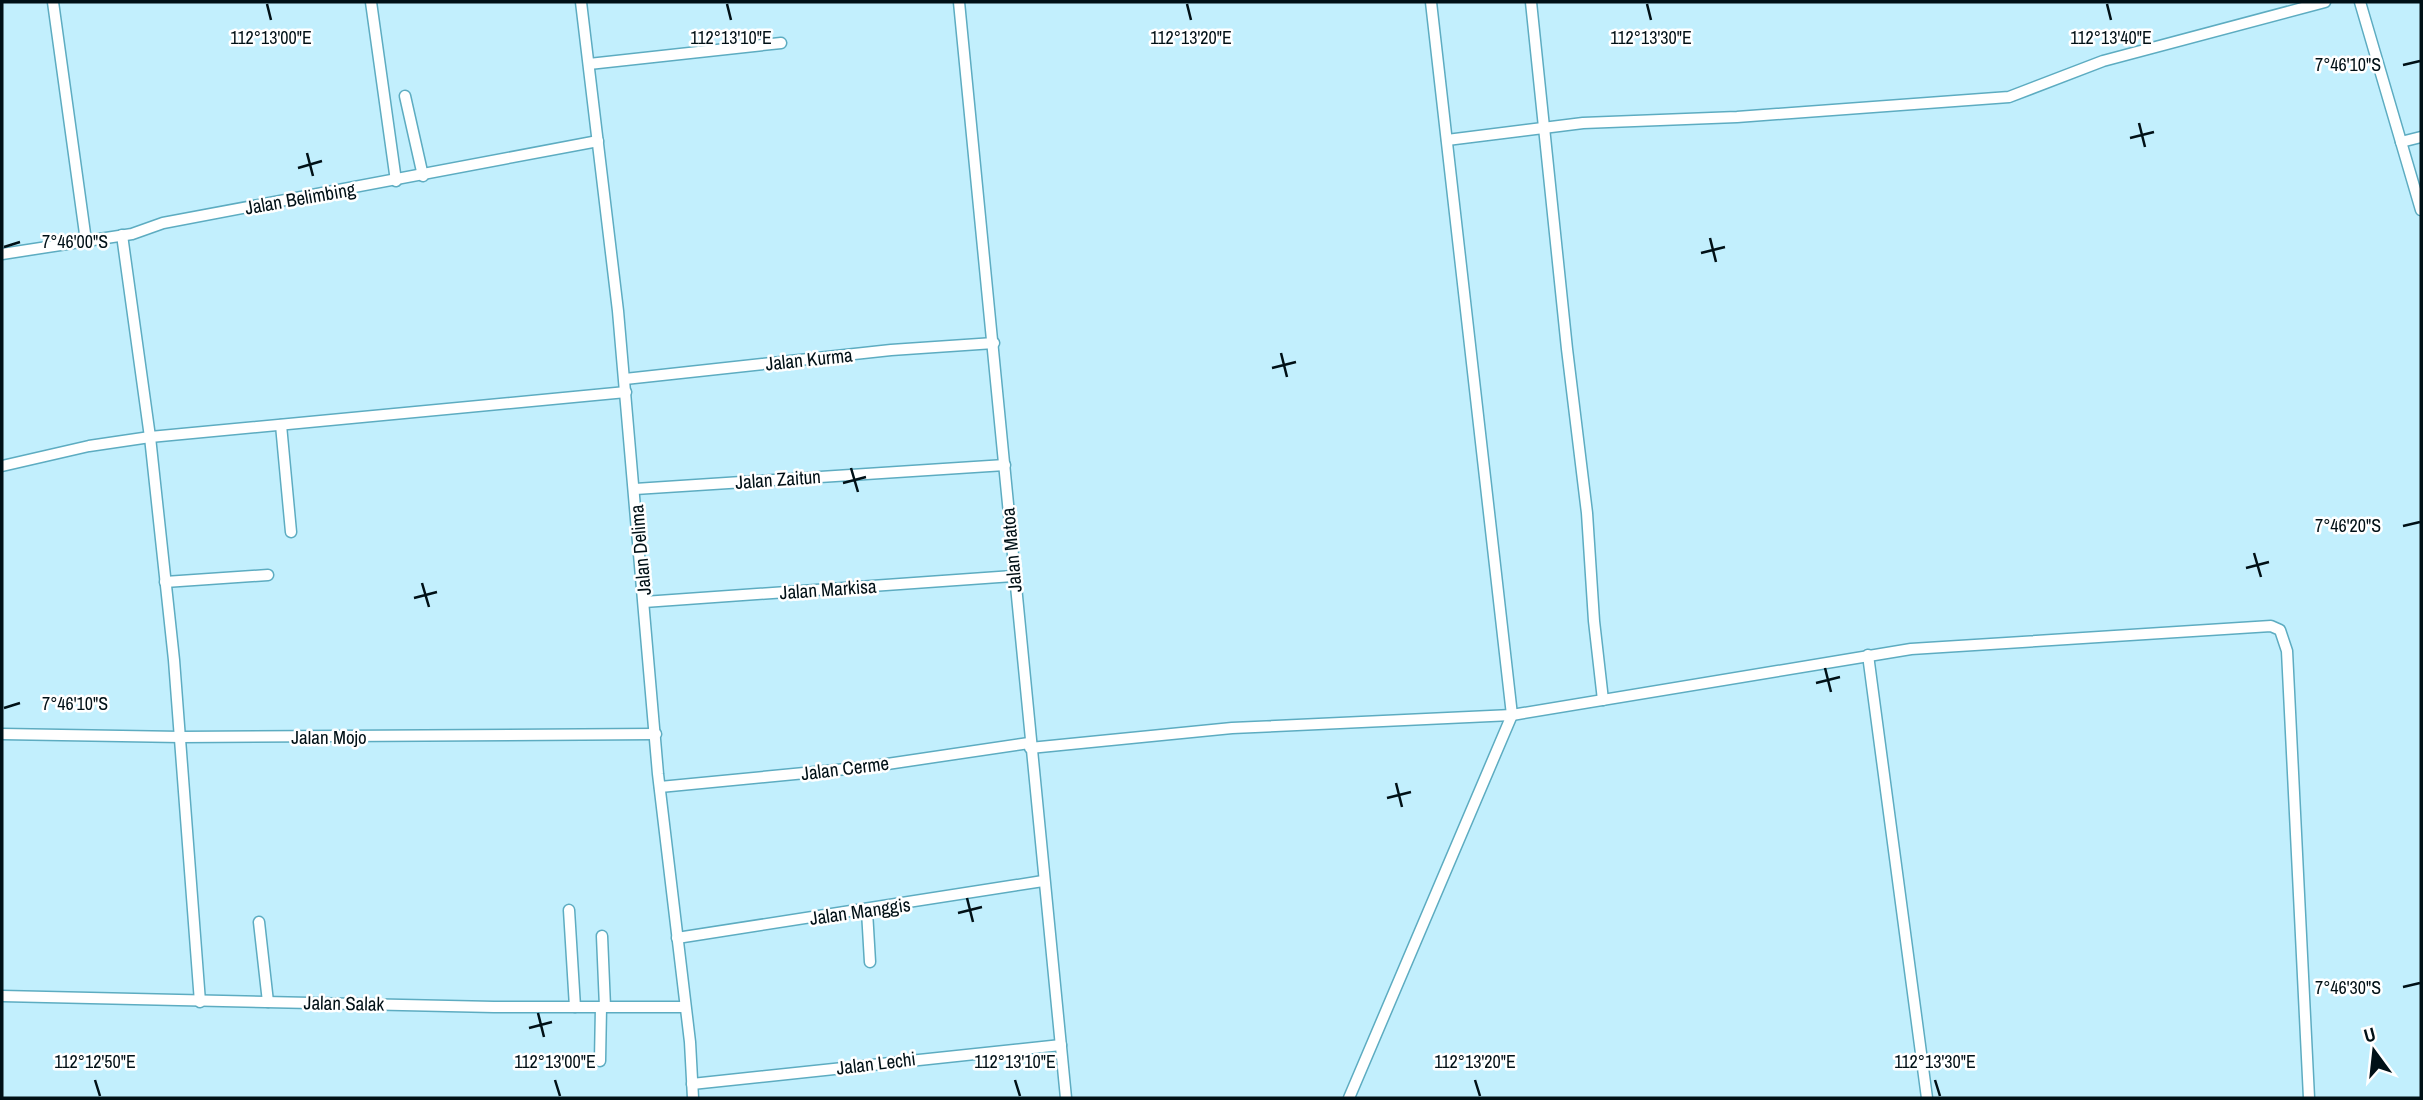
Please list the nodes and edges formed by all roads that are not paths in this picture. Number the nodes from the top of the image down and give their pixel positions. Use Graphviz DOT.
graph roads {
  1 [pos="53,2"];
  2 [pos="371,2"];
  3 [pos="581,2"];
  4 [pos="959,2"];
  5 [pos="1431,2"];
  6 [pos="1531,2"];
  7 [pos="2325,2"];
  8 [pos="2360,2"];
  9 [pos="781,43"];
  10 [pos="589,64"];
  11 [pos="405,96"];
  12 [pos="1544,127"];
  13 [pos="2421,137"];
  14 [pos="1447,140"];
  15 [pos="598,142"];
  16 [pos="2401,142"];
  17 [pos="423,176"];
  18 [pos="396,181"];
  19 [pos="2421,210"];
  20 [pos="122,235"];
  21 [pos="86,241"];
  22 [pos="2,251"];
  23 [pos="994,343"];
  24 [pos="625,379"];
  25 [pos="626,392"];
  26 [pos="281,425"];
  27 [pos="150,437"];
  28 [pos="1005,465"];
  29 [pos="2,466"];
  30 [pos="635,489"];
  31 [pos="291,532"];
  32 [pos="268,575"];
  33 [pos="1013,576"];
  34 [pos="165,582"];
  35 [pos="644,602"];
  36 [pos="1868,655"];
  37 [pos="1603,700"];
  38 [pos="1512,715"];
  39 [pos="2,734"];
  40 [pos="656,734"];
  41 [pos="181,737"];
  42 [pos="1029,745"];
  43 [pos="660,787"];
  44 [pos="1043,881"];
  45 [pos="569,910"];
  46 [pos="867,911"];
  47 [pos="259,922"];
  48 [pos="602,936"];
  49 [pos="677,938"];
  50 [pos="870,962"];
  51 [pos="2,996"];
  52 [pos="200,1002"];
  53 [pos="268,1002"];
  54 [pos="575,1007"];
  55 [pos="603,1007"];
  56 [pos="685,1007"];
  57 [pos="1061,1045"];
  58 [pos="600,1061"];
  59 [pos="692,1084"];
  60 [pos="693,1098"];
  61 [pos="1066,1098"];
  62 [pos="1349,1098"];
  63 [pos="1927,1098"];
  64 [pos="2309,1098"];
  1 -- 21 [label="street"];
  2 -- 18 [label="street"];
  3 -- 10 [label="street, Jalan Delima"];
  4 -- 23 [label="street, Jalan Matoa"];
  5 -- 14 [label="street"];
  6 -- 12 [label="street"];
  7 -- 12 [label="street"];
  8 -- 16 [label="street"];
  9 -- 10 [label="street"];
  10 -- 15 [label="street, Jalan Delima"];
  11 -- 17 [label="street"];
  12 -- 14 [label="street"];
  12 -- 37 [label="street"];
  13 -- 16 [label="street"];
  14 -- 38 [label="street"];
  15 -- 17 [label="street, Jalan Belimbing"];
  15 -- 24 [label="street, Jalan Delima"];
  16 -- 19 [label="street"];
  17 -- 18 [label="street, Jalan Belimbing"];
  18 -- 20 [label="street, Jalan Belimbing"];
  20 -- 21 [label="street, Jalan Belimbing"];
  20 -- 27 [label="street"];
  21 -- 22 [label="street, Jalan Belimbing"];
  23 -- 24 [label="street, Jalan Kurma"];
  23 -- 28 [label="street, Jalan Matoa"];
  24 -- 25 [label="street, Jalan Delima"];
  25 -- 26 [label="street"];
  25 -- 30 [label="street, Jalan Delima"];
  26 -- 27 [label="street"];
  26 -- 31 [label="street"];
  27 -- 29 [label="street"];
  27 -- 34 [label="street"];
  28 -- 30 [label="street, Jalan Zaitun"];
  28 -- 33 [label="street, Jalan Matoa"];
  30 -- 35 [label="street, Jalan Delima"];
  32 -- 34 [label="street"];
  33 -- 35 [label="street, Jalan Markisa"];
  33 -- 42 [label="street, Jalan Matoa"];
  34 -- 41 [label="street"];
  35 -- 40 [label="street, Jalan Delima"];
  36 -- 37 [label="street, Jalan Cerme"];
  36 -- 63 [label="street"];
  36 -- 64 [label="street, Jalan Cerme"];
  37 -- 38 [label="street, Jalan Cerme"];
  38 -- 42 [label="street, Jalan Cerme"];
  38 -- 62 [label="street"];
  39 -- 41 [label="street, Jalan Mojo"];
  40 -- 41 [label="street, Jalan Mojo"];
  40 -- 43 [label="street, Jalan Delima"];
  41 -- 52 [label="street"];
  42 -- 43 [label="street, Jalan Cerme"];
  42 -- 44 [label="street, Jalan Matoa"];
  43 -- 49 [label="street, Jalan Delima"];
  44 -- 46 [label="street, Jalan Manggis"];
  44 -- 57 [label="street, Jalan Matoa"];
  45 -- 54 [label="street"];
  46 -- 49 [label="street, Jalan Manggis"];
  46 -- 50 [label="street"];
  47 -- 53 [label="street"];
  48 -- 55 [label="street"];
  49 -- 56 [label="street, Jalan Delima"];
  51 -- 52 [label="street, Jalan Salak"];
  52 -- 53 [label="street, Jalan Salak"];
  53 -- 54 [label="street, Jalan Salak"];
  54 -- 55 [label="street, Jalan Salak"];
  55 -- 56 [label="street, Jalan Salak"];
  55 -- 58 [label="street"];
  56 -- 59 [label="street, Jalan Delima"];
  57 -- 59 [label="street, Jalan Lechi"];
  57 -- 61 [label="street, Jalan Matoa"];
  59 -- 60 [label="street, Jalan Delima"];
}
